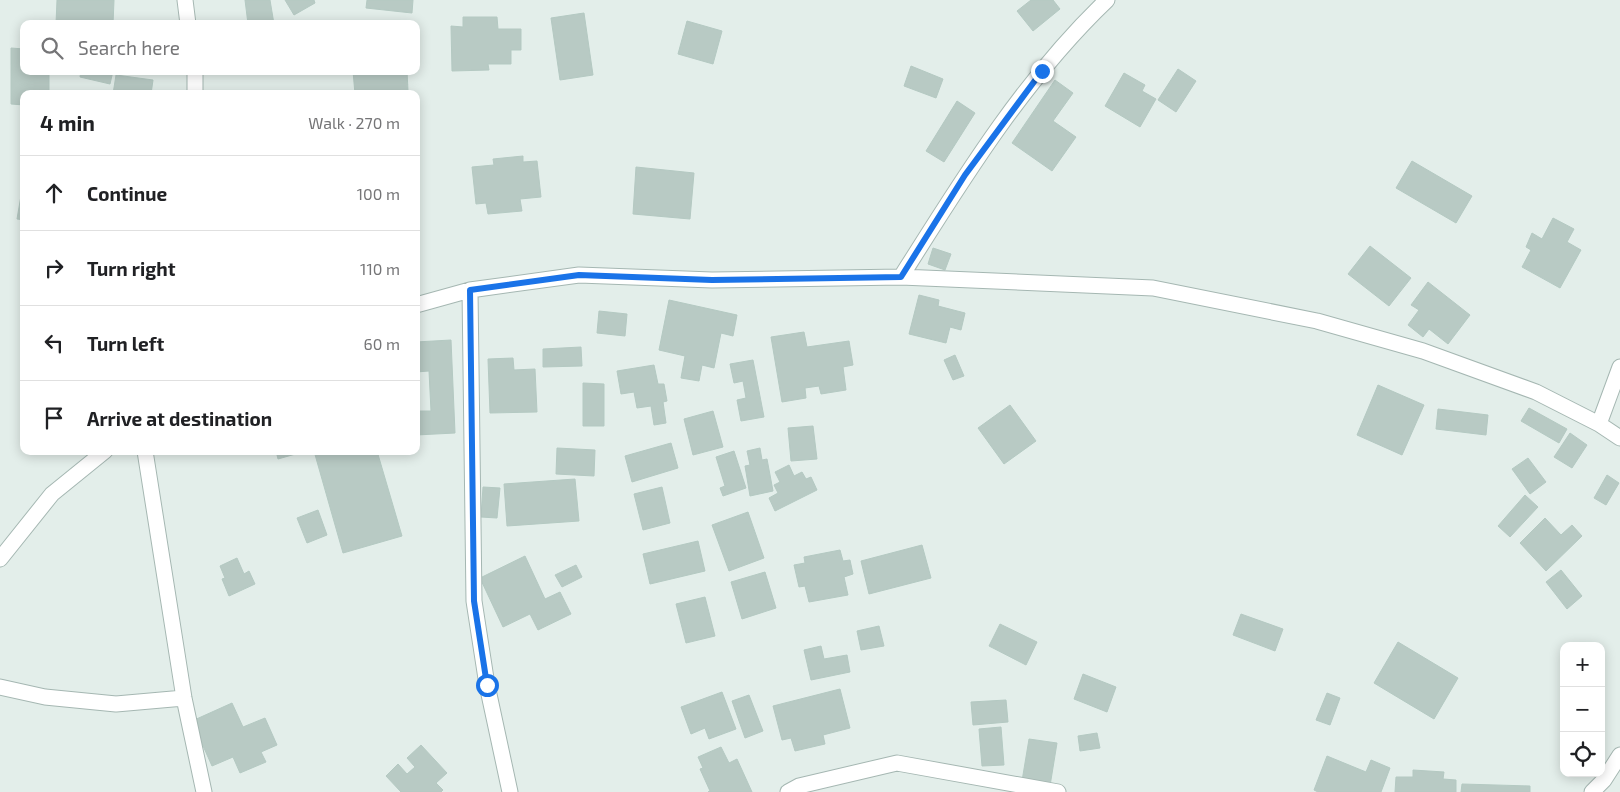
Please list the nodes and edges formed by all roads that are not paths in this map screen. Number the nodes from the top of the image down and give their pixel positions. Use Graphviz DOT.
graph roads {
  1 [pos="185,0"];
  2 [pos="1107,0"];
  3 [pos="188,20"];
  4 [pos="195,75"];
  5 [pos="195,90"];
  6 [pos="901,277"];
  7 [pos="470,290"];
  8 [pos="420,303"];
  9 [pos="1620,367"];
  10 [pos="1599,424"];
  11 [pos="1620,438"];
  12 [pos="100,455"];
  13 [pos="146,455"];
  14 [pos="0,560"];
  15 [pos="0,687"];
  16 [pos="184,698"];
  17 [pos="1620,755"];
  18 [pos="204,792"];
  19 [pos="510,792"];
  20 [pos="788,792"];
  21 [pos="1058,792"];
  22 [pos="1592,792"];
  1 -- 3 [label="street"];
  2 -- 6 [label="street"];
  4 -- 5 [label="street"];
  6 -- 7 [label="street"];
  6 -- 10 [label="street"];
  7 -- 8 [label="street"];
  7 -- 19 [label="street"];
  9 -- 10 [label="street"];
  10 -- 11 [label="street"];
  12 -- 14 [label="street"];
  13 -- 16 [label="street"];
  15 -- 16 [label="street"];
  16 -- 18 [label="street"];
  17 -- 22 [label="street"];
  20 -- 21 [label="street"];
}
